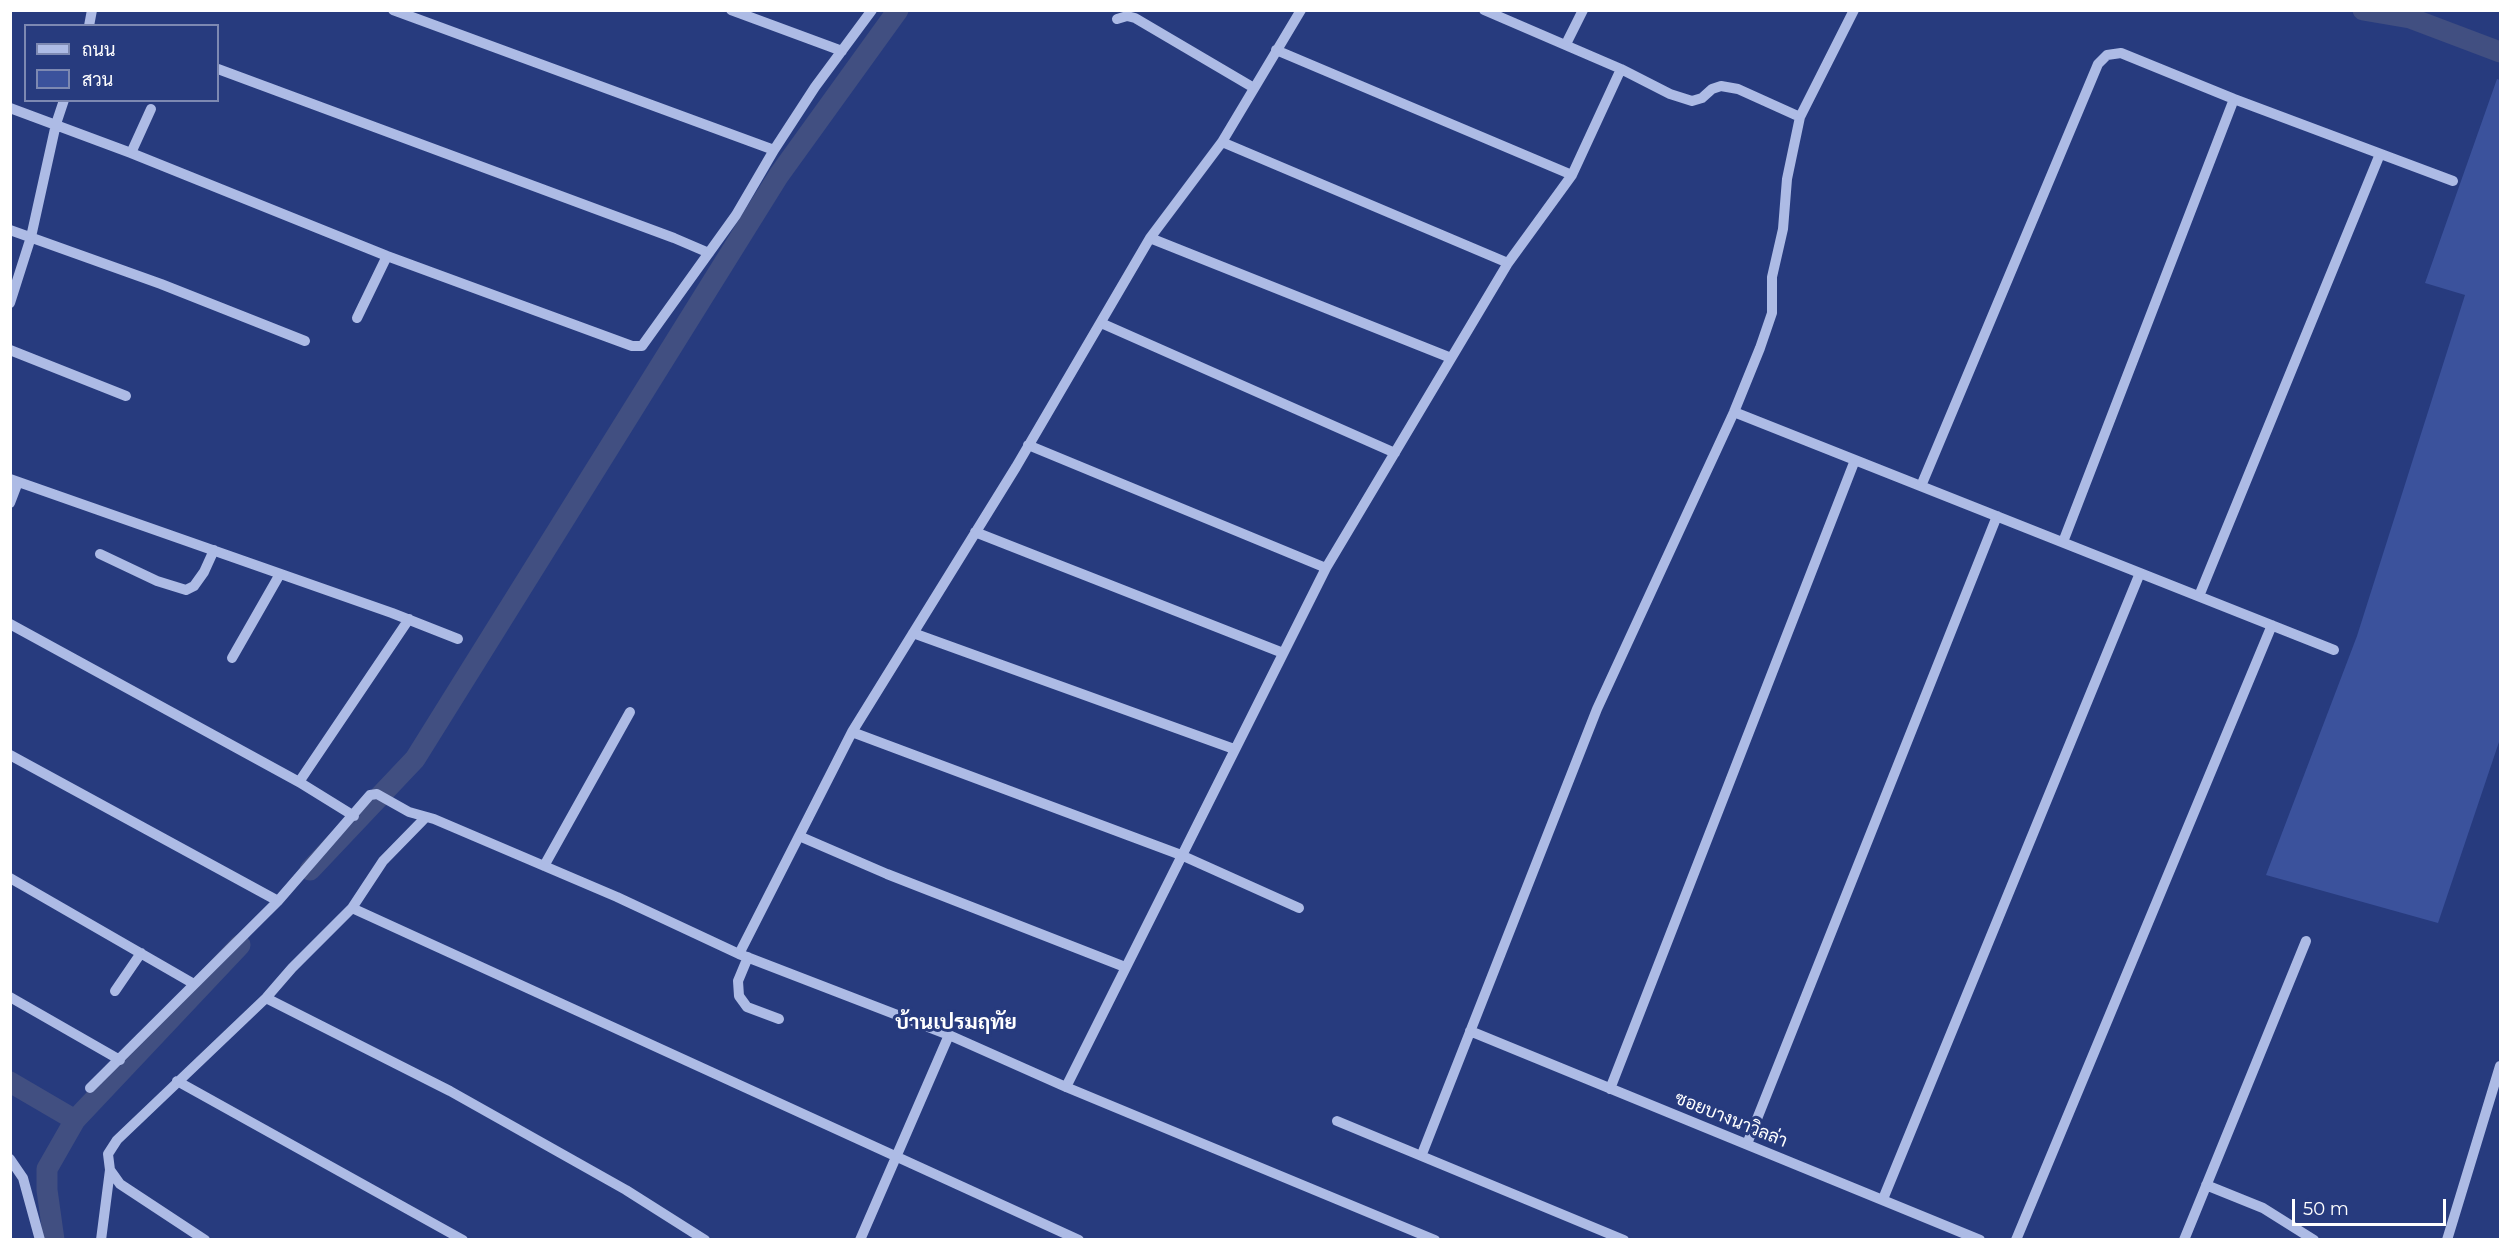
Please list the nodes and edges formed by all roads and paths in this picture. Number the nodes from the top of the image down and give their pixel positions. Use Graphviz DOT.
graph roads {
  1 [pos="393,10"];
  2 [pos="731,10"];
  3 [pos="872,10"];
  4 [pos="1300,10"];
  5 [pos="1484,10"];
  6 [pos="1583,10"];
  7 [pos="1854,10"];
  8 [pos="1121,15"];
  9 [pos="1566,44"];
  10 [pos="1276,50"];
  11 [pos="842,51"];
  12 [pos="219,69"];
  13 [pos="1621,69"];
  14 [pos="1254,88"];
  15 [pos="2234,99"];
  16 [pos="63,102"];
  17 [pos="10,108"];
  18 [pos="151,109"];
  19 [pos="1800,117"];
  20 [pos="56,124"];
  21 [pos="1222,142"];
  22 [pos="774,150"];
  23 [pos="131,153"];
  24 [pos="2380,154"];
  25 [pos="1572,175"];
  26 [pos="2453,181"];
  27 [pos="10,230"];
  28 [pos="31,237"];
  29 [pos="1150,238"];
  30 [pos="709,253"];
  31 [pos="387,256"];
  32 [pos="1508,263"];
  33 [pos="10,303"];
  34 [pos="357,318"];
  35 [pos="1101,323"];
  36 [pos="305,341"];
  37 [pos="10,350"];
  38 [pos="1451,358"];
  39 [pos="126,396"];
  40 [pos="1734,412"];
  41 [pos="1028,445"];
  42 [pos="1395,453"];
  43 [pos="1855,460"];
  44 [pos="14,480"];
  45 [pos="1921,486"];
  46 [pos="10,503"];
  47 [pos="1997,516"];
  48 [pos="975,532"];
  49 [pos="2063,542"];
  50 [pos="213,550"];
  51 [pos="100,554"];
  52 [pos="1326,568"];
  53 [pos="2140,573"];
  54 [pos="280,574"];
  55 [pos="2199,596"];
  56 [pos="409,620"];
  57 [pos="10,624"];
  58 [pos="2272,625"];
  59 [pos="913,633"];
  60 [pos="458,639"];
  61 [pos="2334,650"];
  62 [pos="1283,653"];
  63 [pos="232,658"];
  64 [pos="630,712"];
  65 [pos="852,732"];
  66 [pos="1234,749"];
  67 [pos="10,755"];
  68 [pos="299,782"];
  69 [pos="354,816"];
  70 [pos="426,817"];
  71 [pos="800,836"];
  72 [pos="1181,855"];
  73 [pos="544,866"];
  74 [pos="10,878"];
  75 [pos="278,901"];
  76 [pos="352,908"];
  77 [pos="1299,908"];
  78 [pos="2306,941"];
  79 [pos="141,953"];
  80 [pos="743,956"];
  81 [pos="1125,967"];
  82 [pos="194,984"];
  83 [pos="115,991"];
  84 [pos="10,997"];
  85 [pos="266,998"];
  86 [pos="779,1019"];
  87 [pos="1470,1031"];
  88 [pos="949,1035"];
  89 [pos="120,1060"];
  90 [pos="2500,1066"];
  91 [pos="177,1081"];
  92 [pos="1066,1087"];
  93 [pos="90,1088"];
  94 [pos="1610,1089"];
  95 [pos="1337,1121"];
  96 [pos="1747,1144"];
  97 [pos="1422,1154"];
  98 [pos="894,1157"];
  99 [pos="10,1159"];
  100 [pos="110,1170"];
  101 [pos="2206,1185"];
  102 [pos="1883,1199"];
  103 [pos="1967,1237"];
  104 [pos="40,1239"];
  105 [pos="101,1239"];
  106 [pos="205,1239"];
  107 [pos="463,1239"];
  108 [pos="705,1239"];
  109 [pos="860,1239"];
  110 [pos="1079,1239"];
  111 [pos="1435,1239"];
  112 [pos="1624,1239"];
  113 [pos="1980,1239"];
  114 [pos="2016,1239"];
  115 [pos="2184,1239"];
  116 [pos="2314,1239"];
  117 [pos="2447,1239"];
  1 -- 22 [label="street"];
  2 -- 11 [label="street"];
  3 -- 11 [label="street"];
  4 -- 10 [label="street"];
  5 -- 9 [label="street"];
  6 -- 9 [label="street"];
  7 -- 19 [label="street"];
  8 -- 14 [label="street"];
  9 -- 13 [label="street"];
  10 -- 14 [label="street"];
  10 -- 25 [label="street"];
  11 -- 22 [label="street"];
  12 -- 30 [label="street"];
  13 -- 19 [label="street"];
  13 -- 25 [label="street"];
  14 -- 21 [label="street"];
  15 -- 24 [label="street"];
  15 -- 45 [label="street"];
  15 -- 49 [label="street"];
  16 -- 20 [label="street"];
  17 -- 20 [label="street"];
  18 -- 23 [label="street"];
  19 -- 40 [label="street"];
  20 -- 23 [label="street"];
  20 -- 28 [label="street"];
  21 -- 29 [label="street"];
  21 -- 32 [label="street"];
  22 -- 30 [label="street"];
  23 -- 31 [label="street"];
  24 -- 26 [label="street"];
  24 -- 55 [label="street"];
  25 -- 32 [label="street"];
  27 -- 28 [label="street"];
  28 -- 33 [label="street"];
  28 -- 36 [label="street"];
  29 -- 35 [label="street"];
  29 -- 38 [label="street"];
  30 -- 31 [label="street"];
  31 -- 34 [label="street"];
  32 -- 38 [label="street"];
  35 -- 41 [label="street"];
  35 -- 42 [label="street"];
  37 -- 39 [label="street"];
  38 -- 42 [label="street"];
  40 -- 43 [label="street"];
  40 -- 87 [label="street"];
  41 -- 48 [label="street"];
  41 -- 52 [label="street"];
  42 -- 52 [label="street"];
  43 -- 45 [label="street"];
  43 -- 94 [label="street"];
  44 -- 46 [label="street"];
  44 -- 50 [label="street"];
  45 -- 47 [label="street"];
  47 -- 49 [label="street"];
  47 -- 96 [label="street"];
  48 -- 59 [label="street"];
  48 -- 62 [label="street"];
  49 -- 53 [label="street"];
  50 -- 51 [label="street"];
  50 -- 54 [label="street"];
  52 -- 62 [label="street"];
  53 -- 55 [label="street"];
  53 -- 102 [label="street"];
  54 -- 56 [label="street"];
  54 -- 63 [label="street"];
  55 -- 58 [label="street"];
  56 -- 60 [label="street"];
  56 -- 68 [label="street"];
  57 -- 68 [label="street"];
  58 -- 61 [label="street"];
  58 -- 114 [label="street"];
  59 -- 65 [label="street"];
  59 -- 66 [label="street"];
  62 -- 66 [label="street"];
  64 -- 73 [label="street"];
  65 -- 71 [label="street"];
  65 -- 72 [label="street"];
  66 -- 72 [label="street"];
  67 -- 75 [label="street"];
  68 -- 69 [label="street"];
  69 -- 70 [label="street"];
  69 -- 75 [label="street"];
  70 -- 73 [label="street"];
  70 -- 76 [label="street"];
  71 -- 80 [label="street"];
  71 -- 81 [label="street"];
  72 -- 77 [label="street"];
  72 -- 81 [label="street"];
  73 -- 80 [label="street"];
  74 -- 79 [label="street"];
  75 -- 82 [label="street"];
  76 -- 85 [label="street"];
  76 -- 98 [label="street"];
  78 -- 101 [label="street"];
  79 -- 82 [label="street"];
  79 -- 83 [label="street"];
  80 -- 86 [label="street"];
  80 -- 88 [label="street"];
  81 -- 92 [label="street"];
  82 -- 89 [label="street"];
  84 -- 89 [label="street"];
  85 -- 91 [label="street"];
  85 -- 108 [label="street"];
  87 -- 94 [label="street, ซอยบางนาวิลล่า"];
  87 -- 97 [label="street"];
  88 -- 92 [label="street"];
  88 -- 98 [label="street"];
  89 -- 93 [label="street"];
  90 -- 117 [label="street"];
  91 -- 100 [label="street"];
  91 -- 107 [label="street"];
  92 -- 111 [label="street"];
  94 -- 96 [label="street, ซอยบางนาวิลล่า"];
  95 -- 97 [label="street"];
  96 -- 102 [label="street, ซอยบางนาวิลล่า"];
  97 -- 112 [label="street"];
  98 -- 109 [label="street"];
  98 -- 110 [label="street"];
  99 -- 104 [label="street"];
  100 -- 105 [label="street"];
  100 -- 106 [label="street"];
  101 -- 115 [label="street"];
  101 -- 116 [label="street"];
  102 -- 103 [label="street, ซอยบางนาวิลล่า"];
  103 -- 113 [label="street, ซอยบางนาวิลล่า"];
}
